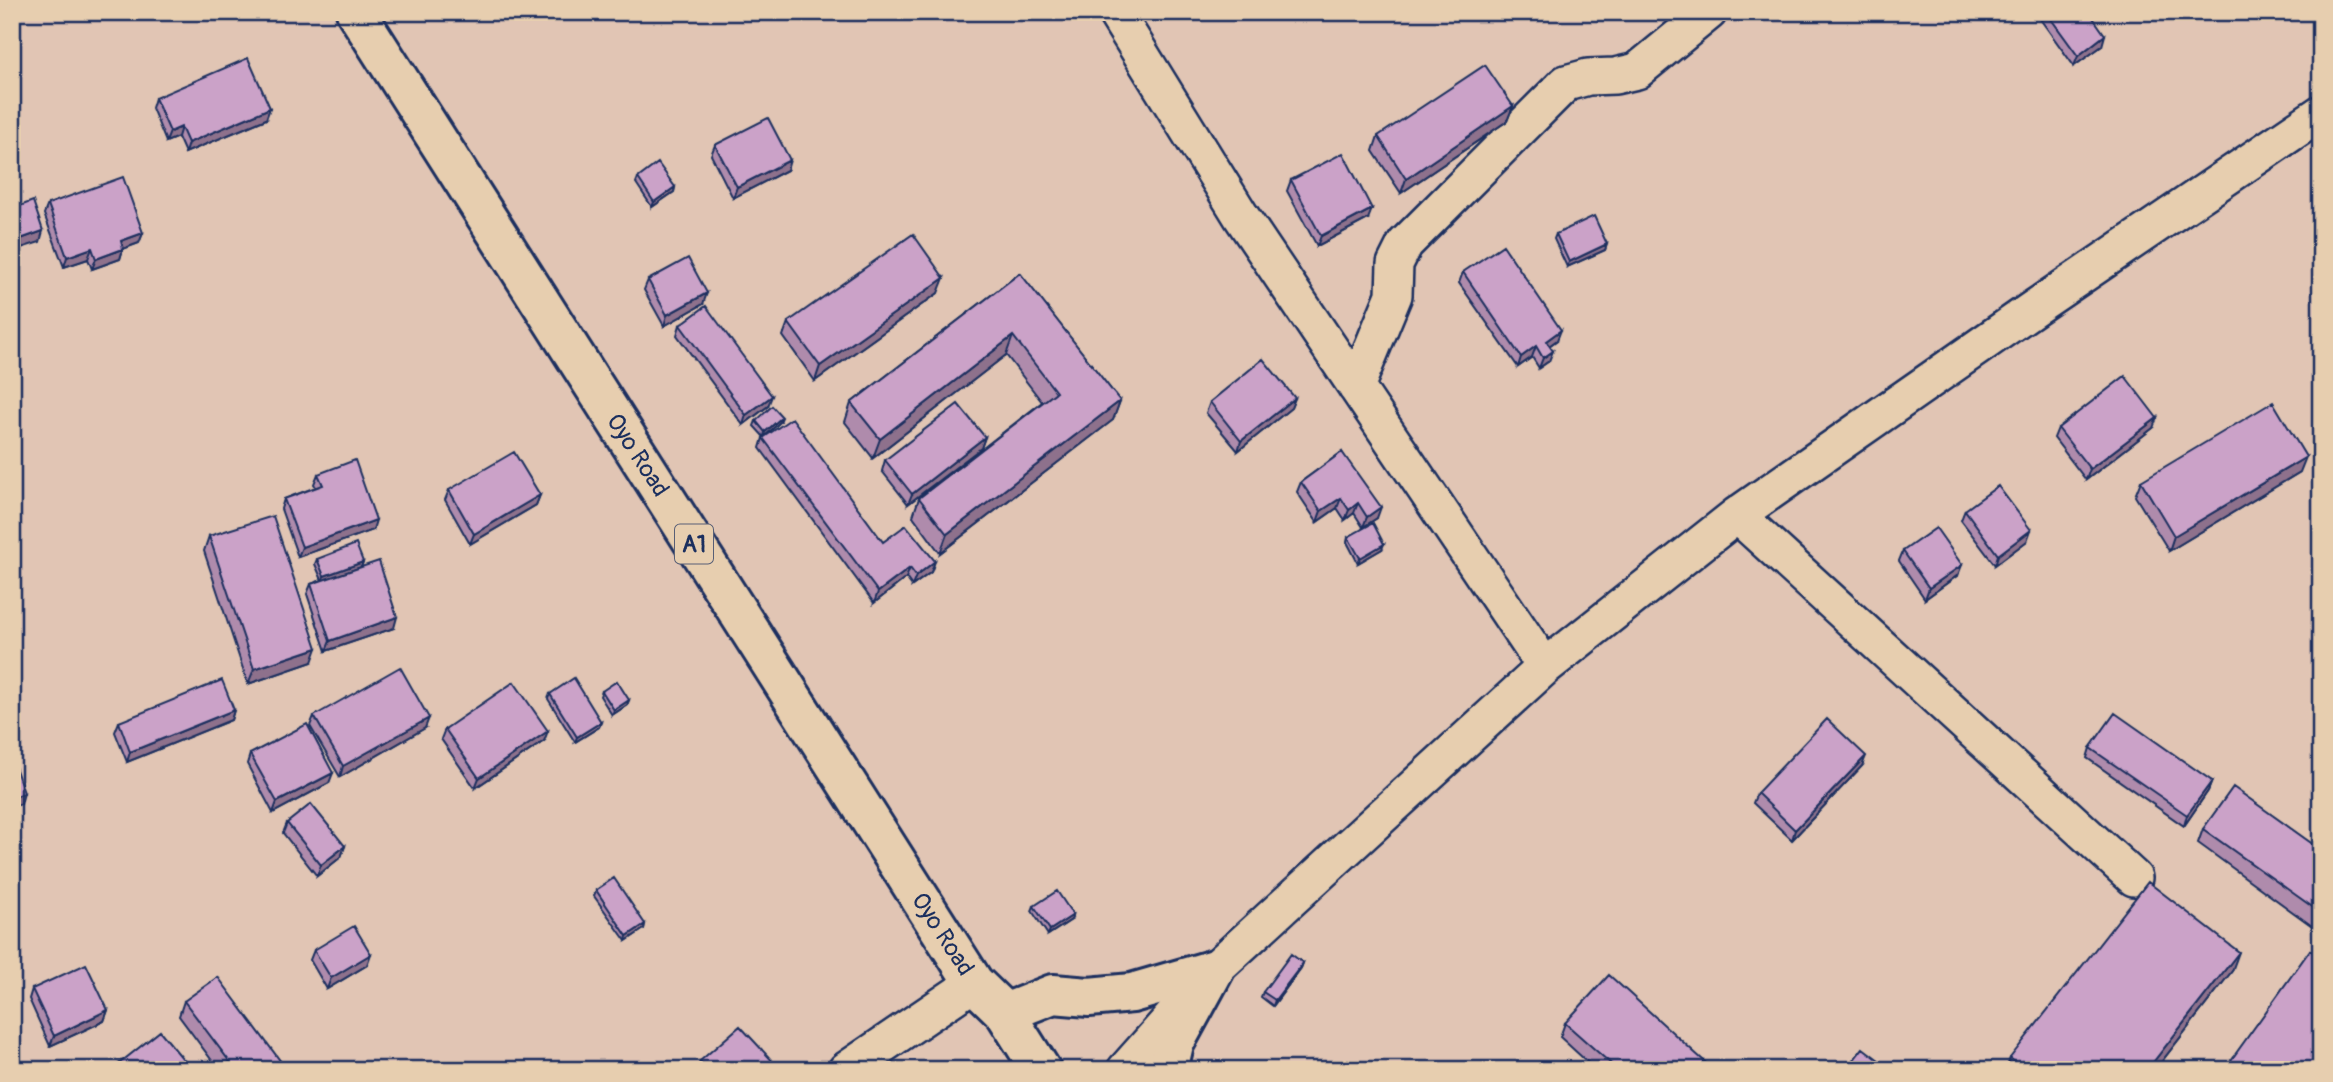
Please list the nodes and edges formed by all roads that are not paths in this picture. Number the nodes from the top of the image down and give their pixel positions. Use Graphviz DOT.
graph roads {
  1 [pos="356,12"];
  2 [pos="1115,12"];
  3 [pos="1709,12"];
  4 [pos="2321,113"];
  5 [pos="1356,387"];
  6 [pos="1737,515"];
  7 [pos="1545,667"];
  8 [pos="2134,878"];
  9 [pos="1215,969"];
  10 [pos="974,983"];
  11 [pos="1005,1013"];
  12 [pos="846,1070"];
  13 [pos="1041,1070"];
  14 [pos="1125,1070"];
  15 [pos="1168,1070"];
  1 -- 10 [label="highway, Oyo Road / A1"];
  2 -- 5 [label="street"];
  3 -- 5 [label="street"];
  4 -- 6 [label="street"];
  5 -- 7 [label="street"];
  6 -- 7 [label="street"];
  6 -- 8 [label="street"];
  7 -- 9 [label="street"];
  9 -- 11 [label="highway"];
  9 -- 14 [label="street"];
  9 -- 15 [label="highway"];
  10 -- 11 [label="highway, Oyo Road / A1"];
  10 -- 12 [label="street"];
  11 -- 13 [label="highway, Oyo Road / A1"];
}
